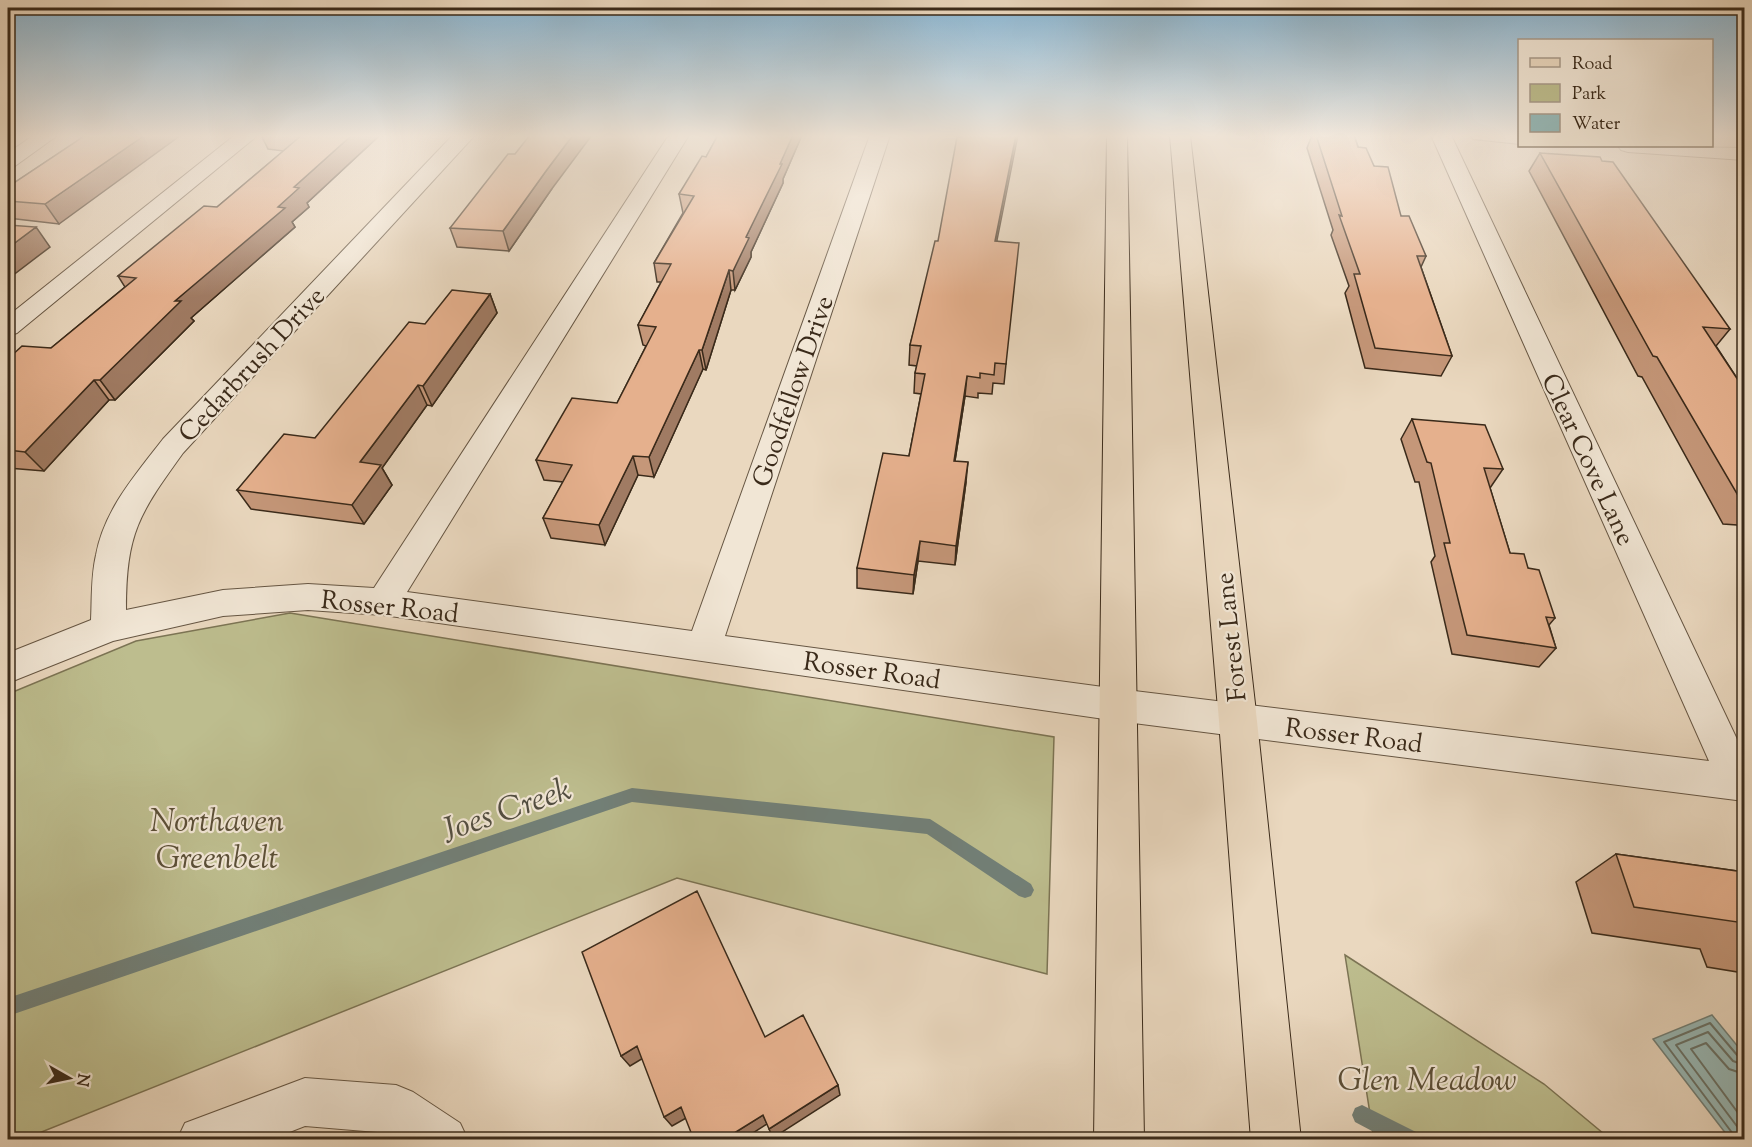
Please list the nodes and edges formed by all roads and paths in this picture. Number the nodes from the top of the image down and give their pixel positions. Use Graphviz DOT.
graph roads {
  1 [pos="181,189"];
  2 [pos="415,189"];
  3 [pos="645,189"];
  4 [pos="862,189"];
  5 [pos="1117,189"];
  6 [pos="1185,189"];
  7 [pos="1466,189"];
  8 [pos="8,328"];
  9 [pos="382,602"];
  10 [pos="108,628"];
  11 [pos="704,646"];
  12 [pos="8,668"];
  13 [pos="1118,705"];
  14 [pos="1238,721"];
  15 [pos="1741,782"];
  16 [pos="202,1140"];
  17 [pos="443,1140"];
  18 [pos="1119,1140"];
  19 [pos="1276,1140"];
  1 -- 8 [label="street"];
  2 -- 10 [label="street, Cedarbrush Drive"];
  3 -- 9 [label="street"];
  4 -- 11 [label="street, Goodfellow Drive"];
  5 -- 13 [label="main road"];
  6 -- 14 [label="main road, Forest Lane"];
  7 -- 15 [label="street, Clear Cove Lane"];
  9 -- 10 [label="street, Rosser Road"];
  9 -- 11 [label="street, Rosser Road"];
  10 -- 12 [label="street, Rosser Road"];
  11 -- 13 [label="street, Rosser Road"];
  13 -- 14 [label="street, Rosser Road"];
  13 -- 18 [label="main road"];
  14 -- 15 [label="street, Rosser Road"];
  14 -- 19 [label="main road, Forest Lane"];
  16 -- 17 [label="street"];
}
